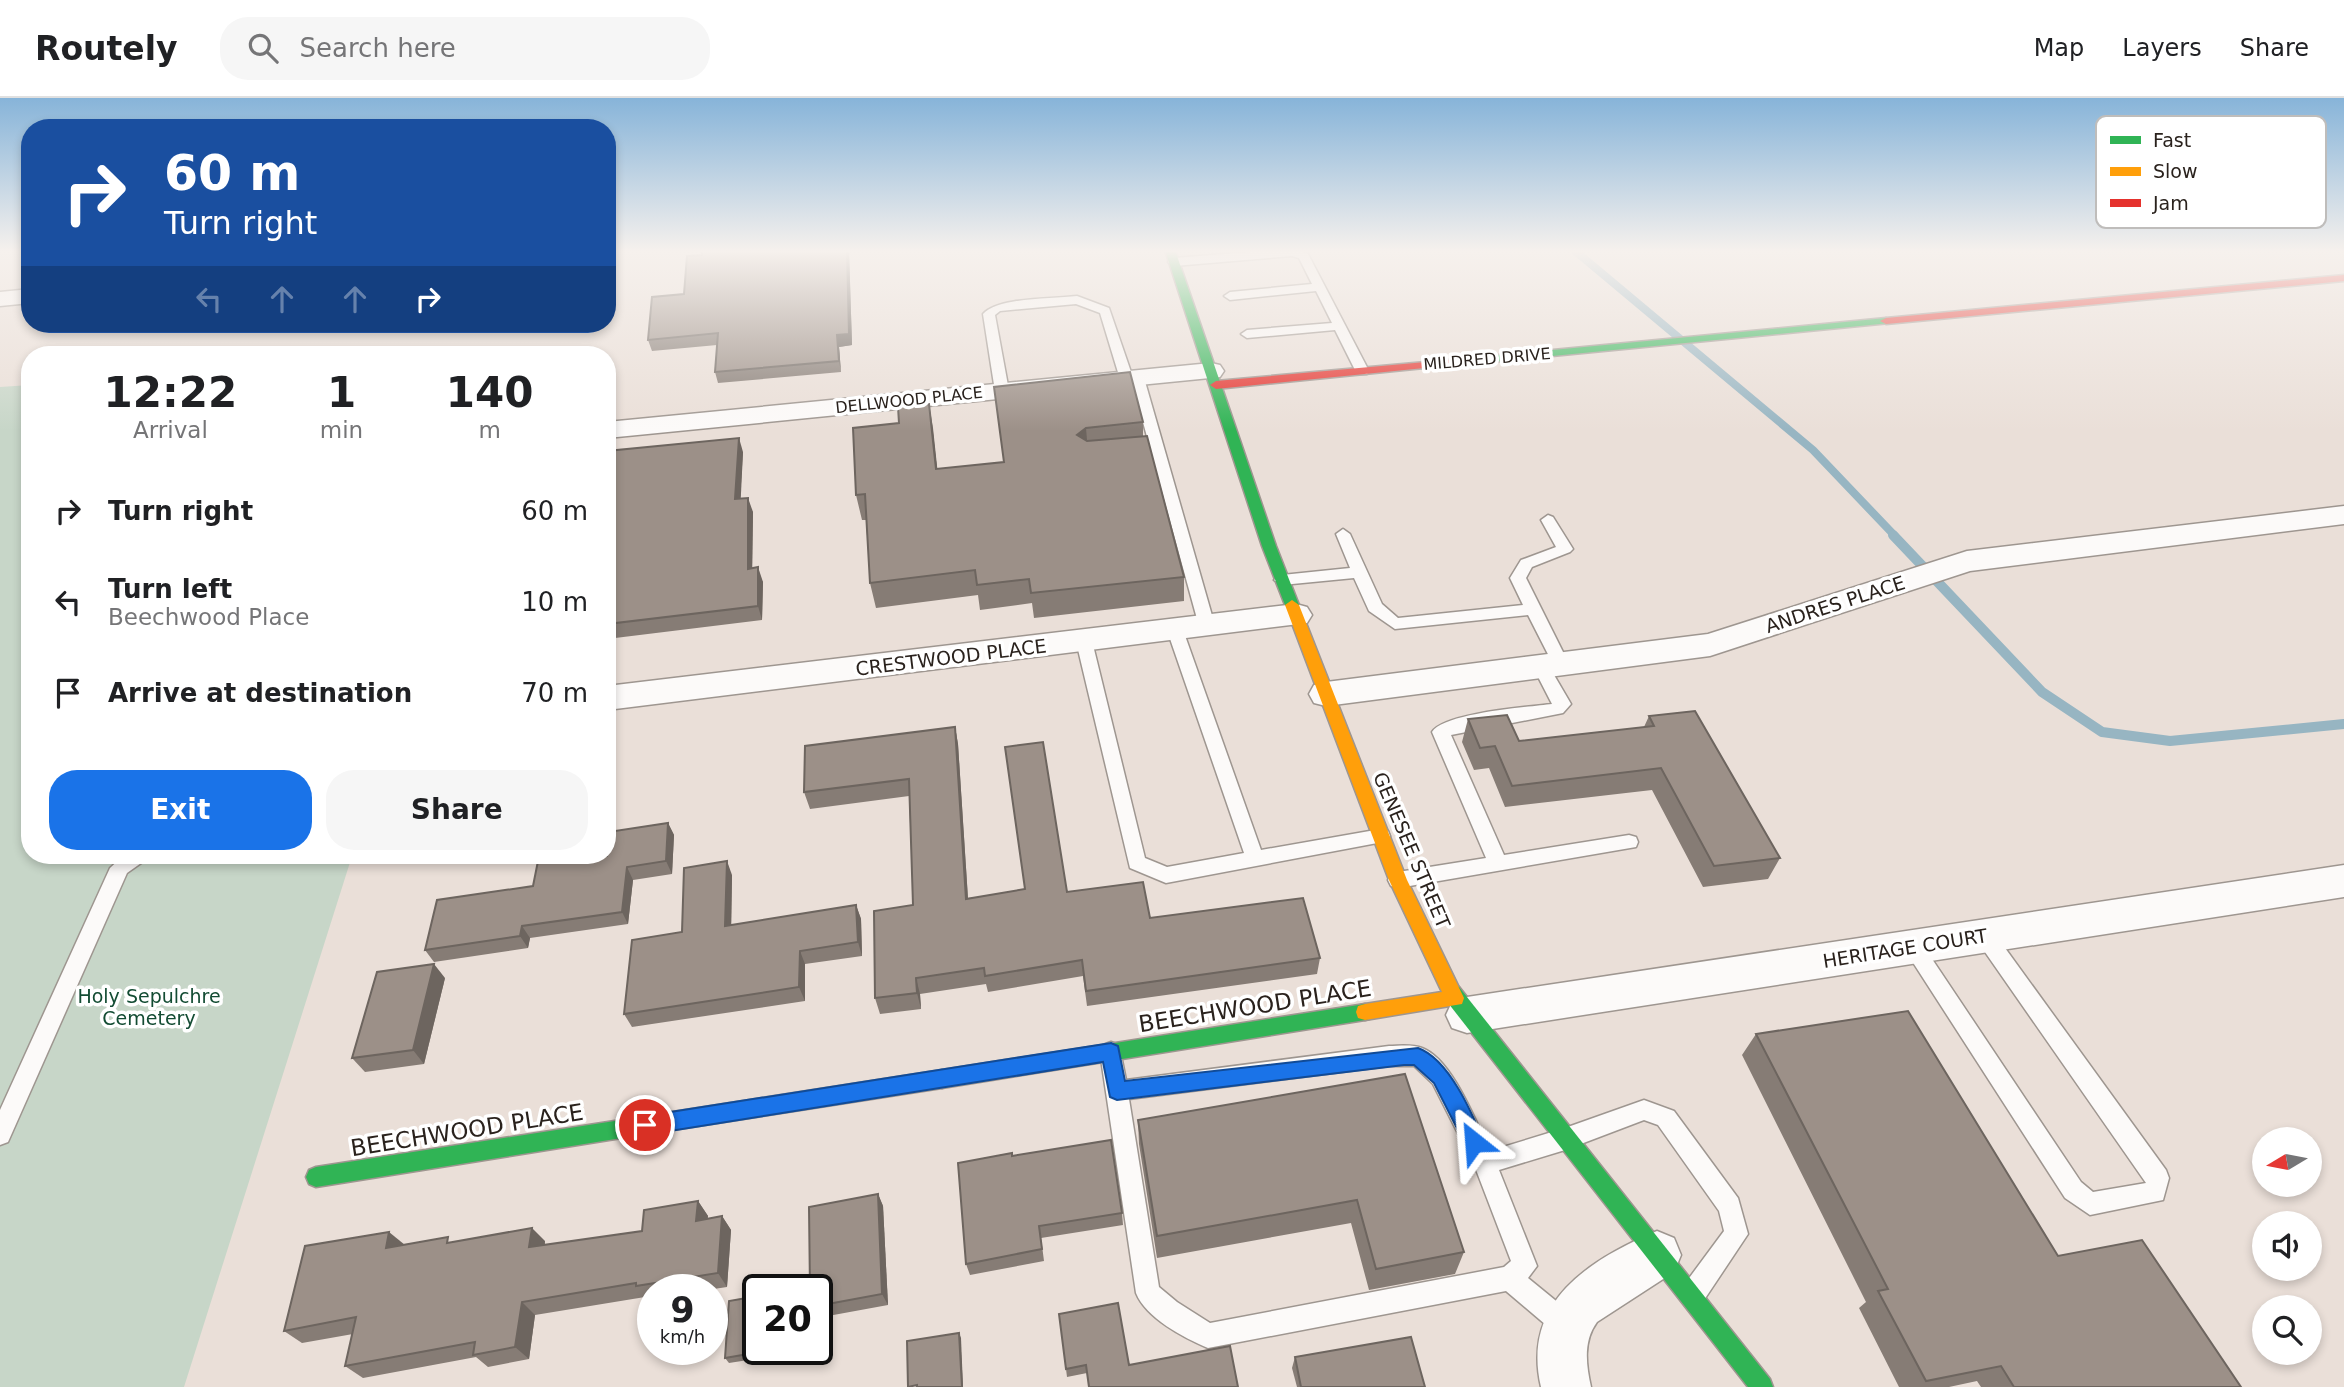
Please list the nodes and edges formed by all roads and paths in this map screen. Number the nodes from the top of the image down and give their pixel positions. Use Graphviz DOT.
graph roads {
  1 [pos="993,310"];
  2 [pos="1103,310"];
  3 [pos="1191,310"];
  4 [pos="1331,310"];
  5 [pos="2004,310"];
  6 [pos="1339,326"];
  7 [pos="1247,334"];
  8 [pos="1362,371"];
  9 [pos="1214,378"];
  10 [pos="1132,379"];
  11 [pos="1002,391"];
  12 [pos="616,429"];
  13 [pos="2344,515"];
  14 [pos="1548,520"];
  15 [pos="1343,534"];
  16 [pos="1360,572"];
  17 [pos="1282,580"];
  18 [pos="1534,609"];
  19 [pos="1296,615"];
  20 [pos="1207,626"];
  21 [pos="1175,630"];
  22 [pos="1084,641"];
  23 [pos="1551,665"];
  24 [pos="1326,694"];
  25 [pos="616,697"];
  26 [pos="1381,836"];
  27 [pos="1629,842"];
  28 [pos="1255,859"];
  29 [pos="1498,863"];
  30 [pos="120,864"];
  31 [pos="1398,880"];
  32 [pos="2344,881"];
  33 [pos="1985,936"];
  34 [pos="1913,947"];
  35 [pos="1461,1006"];
  36 [pos="1111,1052"];
  37 [pos="1117,1091"];
  38 [pos="0,1135"];
  39 [pos="1565,1139"];
  40 [pos="1485,1163"];
  41 [pos="316,1177"];
  42 [pos="1657,1255"];
  43 [pos="1509,1278"];
  44 [pos="1690,1297"];
  45 [pos="1568,1327"];
  46 [pos="1566,1387"];
  47 [pos="1762,1387"];
  1 -- 11 [label="lane"];
  2 -- 10 [label="lane"];
  3 -- 9 [label="street, GENESEE STREET"];
  4 -- 6 [label="lane"];
  5 -- 8 [label="street, MILDRED DRIVE"];
  6 -- 7 [label="lane"];
  6 -- 8 [label="lane"];
  8 -- 9 [label="street, MILDRED DRIVE"];
  9 -- 10 [label="street, DELLWOOD PLACE"];
  9 -- 17 [label="street, GENESEE STREET"];
  10 -- 11 [label="street, DELLWOOD PLACE"];
  10 -- 20 [label="lane"];
  11 -- 12 [label="street, DELLWOOD PLACE"];
  13 -- 23 [label="street, ANDRES PLACE"];
  14 -- 18 [label="lane"];
  15 -- 16 [label="lane"];
  16 -- 17 [label="lane"];
  16 -- 18 [label="lane"];
  17 -- 19 [label="street, GENESEE STREET"];
  18 -- 23 [label="lane"];
  19 -- 20 [label="street, CRESTWOOD PLACE"];
  19 -- 24 [label="street, GENESEE STREET"];
  20 -- 21 [label="street, CRESTWOOD PLACE"];
  21 -- 22 [label="street, CRESTWOOD PLACE"];
  21 -- 28 [label="lane"];
  22 -- 25 [label="street, CRESTWOOD PLACE"];
  22 -- 28 [label="lane"];
  23 -- 24 [label="street, ANDRES PLACE"];
  23 -- 29 [label="lane"];
  24 -- 26 [label="street, GENESEE STREET"];
  26 -- 28 [label="lane"];
  26 -- 31 [label="street, GENESEE STREET"];
  27 -- 29 [label="lane"];
  29 -- 31 [label="lane"];
  30 -- 38 [label="lane"];
  31 -- 35 [label="street, GENESEE STREET"];
  32 -- 33 [label="street, HERITAGE COURT"];
  33 -- 34 [label="street, HERITAGE COURT"];
  33 -- 34 [label="lane"];
  34 -- 35 [label="street, HERITAGE COURT"];
  35 -- 36 [label="street, BEECHWOOD PLACE"];
  35 -- 39 [label="street, GENESEE STREET"];
  36 -- 37 [label="lane"];
  36 -- 41 [label="street, BEECHWOOD PLACE"];
  37 -- 40 [label="lane"];
  37 -- 43 [label="lane"];
  39 -- 40 [label="lane"];
  39 -- 42 [label="street, GENESEE STREET"];
  39 -- 44 [label="lane"];
  40 -- 43 [label="lane"];
  42 -- 44 [label="street, GENESEE STREET"];
  42 -- 45 [label="street"];
  43 -- 45 [label="lane"];
  44 -- 47 [label="street, GENESEE STREET"];
  45 -- 46 [label="street"];
}
